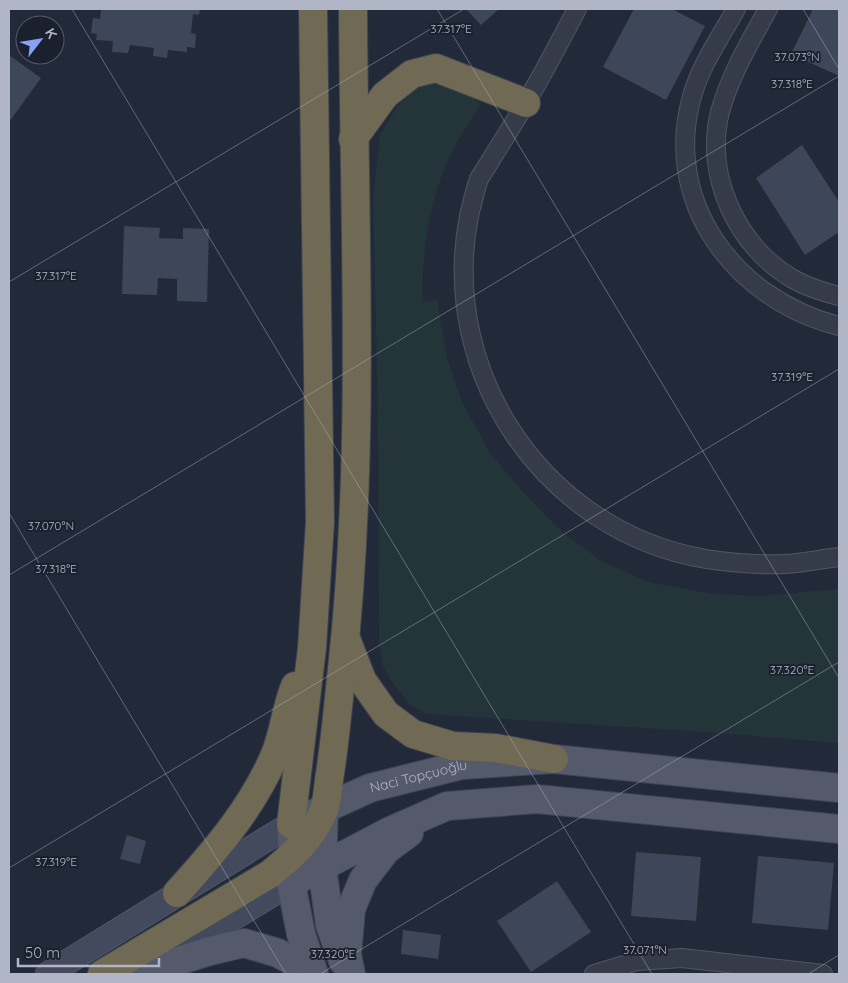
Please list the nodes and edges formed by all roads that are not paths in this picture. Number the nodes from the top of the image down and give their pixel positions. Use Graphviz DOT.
graph roads {
  1 [pos="313,9"];
  2 [pos="353,9"];
  3 [pos="577,9"];
  4 [pos="736,9"];
  5 [pos="768,9"];
  6 [pos="526,103"];
  7 [pos="353,139"];
  8 [pos="839,296"];
  9 [pos="839,326"];
  10 [pos="839,557"];
  11 [pos="346,638"];
  12 [pos="312,648"];
  13 [pos="554,759"];
  14 [pos="839,788"];
  15 [pos="447,806"];
  16 [pos="324,809"];
  17 [pos="291,824"];
  18 [pos="839,829"];
  19 [pos="293,855"];
  20 [pos="322,867"];
  21 [pos="291,883"];
  22 [pos="177,893"];
  23 [pos="141,973"];
  24 [pos="48,974"];
  25 [pos="102,974"];
  26 [pos="306,974"];
  27 [pos="314,974"];
  28 [pos="349,974"];
  29 [pos="594,974"];
  30 [pos="823,974"];
  1 -- 12 [label="highway"];
  2 -- 7 [label="highway"];
  3 -- 6 [label="street"];
  4 -- 9 [label="street"];
  5 -- 8 [label="street"];
  6 -- 7 [label="highway"];
  6 -- 10 [label="street"];
  7 -- 11 [label="highway"];
  11 -- 13 [label="highway"];
  11 -- 16 [label="highway"];
  12 -- 17 [label="highway"];
  12 -- 22 [label="highway"];
  13 -- 14 [label="main road, Naci Topçuoğlu"];
  13 -- 16 [label="main road, Naci Topçuoğlu"];
  15 -- 18 [label="main road"];
  15 -- 20 [label="main road"];
  15 -- 28 [label="main road"];
  16 -- 17 [label="main road, Naci Topçuoğlu"];
  16 -- 19 [label="highway"];
  16 -- 20 [label="main road"];
  17 -- 19 [label="main road"];
  17 -- 22 [label="main road, Naci Topçuoğlu"];
  19 -- 21 [label="main road"];
  19 -- 25 [label="highway"];
  20 -- 21 [label="main road"];
  20 -- 28 [label="main road"];
  21 -- 23 [label="main road"];
  21 -- 27 [label="main road"];
  22 -- 24 [label="main road, Naci Topçuoğlu"];
  23 -- 26 [label="main road"];
  29 -- 30 [label="street"];
}
